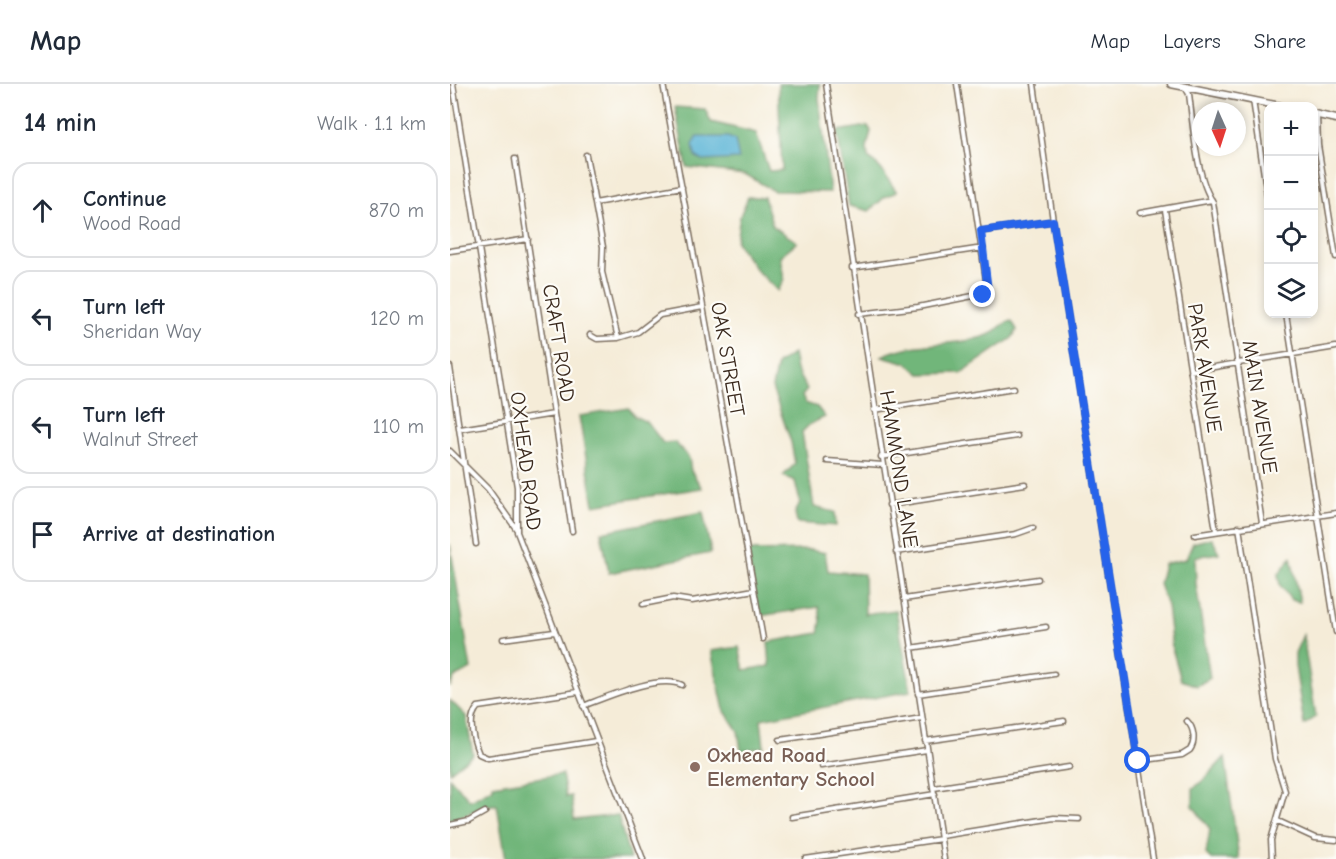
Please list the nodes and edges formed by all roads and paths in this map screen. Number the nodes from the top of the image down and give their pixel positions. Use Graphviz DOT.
graph roads {
  1 [pos="453,84"];
  2 [pos="663,84"];
  3 [pos="826,84"];
  4 [pos="957,84"];
  5 [pos="1034,84"];
  6 [pos="1171,84"];
  7 [pos="1184,85"];
  8 [pos="1252,100"];
  9 [pos="1264,103"];
  10 [pos="1318,115"];
  11 [pos="1336,119"];
  12 [pos="1318,145"];
  13 [pos="586,155"];
  14 [pos="515,159"];
  15 [pos="1264,172"];
  16 [pos="682,188"];
  17 [pos="1212,200"];
  18 [pos="595,203"];
  19 [pos="1165,210"];
  20 [pos="1140,213"];
  21 [pos="1053,221"];
  22 [pos="981,231"];
  23 [pos="528,239"];
  24 [pos="480,247"];
  25 [pos="983,248"];
  26 [pos="450,251"];
  27 [pos="1336,257"];
  28 [pos="852,267"];
  29 [pos="703,307"];
  30 [pos="859,314"];
  31 [pos="1287,318"];
  32 [pos="590,335"];
  33 [pos="618,338"];
  34 [pos="1336,347"];
  35 [pos="1293,354"];
  36 [pos="1237,363"];
  37 [pos="450,367"];
  38 [pos="1191,370"];
  39 [pos="1014,388"];
  40 [pos="874,410"];
  41 [pos="554,414"];
  42 [pos="506,421"];
  43 [pos="460,429"];
  44 [pos="1017,436"];
  45 [pos="450,451"];
  46 [pos="881,457"];
  47 [pos="826,462"];
  48 [pos="883,465"];
  49 [pos="466,466"];
  50 [pos="1025,484"];
  51 [pos="889,505"];
  52 [pos="1336,513"];
  53 [pos="1317,516"];
  54 [pos="1262,523"];
  55 [pos="1239,527"];
  56 [pos="1033,528"];
  57 [pos="572,531"];
  58 [pos="1215,531"];
  59 [pos="518,532"];
  60 [pos="1195,535"];
  61 [pos="476,544"];
  62 [pos="897,552"];
  63 [pos="1038,579"];
  64 [pos="754,590"];
  65 [pos="904,599"];
  66 [pos="643,604"];
  67 [pos="1046,627"];
  68 [pos="554,632"];
  69 [pos="1336,632"];
  70 [pos="503,639"];
  71 [pos="763,639"];
  72 [pos="911,648"];
  73 [pos="1054,674"];
  74 [pos="682,685"];
  75 [pos="578,692"];
  76 [pos="918,694"];
  77 [pos="583,706"];
  78 [pos="922,718"];
  79 [pos="1064,721"];
  80 [pos="1187,721"];
  81 [pos="780,740"];
  82 [pos="596,741"];
  83 [pos="925,741"];
  84 [pos="927,750"];
  85 [pos="1138,761"];
  86 [pos="822,766"];
  87 [pos="1069,768"];
  88 [pos="934,788"];
  89 [pos="934,794"];
  90 [pos="485,812"];
  91 [pos="792,817"];
  92 [pos="1079,819"];
  93 [pos="1278,821"];
  94 [pos="450,825"];
  95 [pos="941,837"];
  96 [pos="1336,840"];
  97 [pos="643,859"];
  98 [pos="805,859"];
  99 [pos="944,859"];
  100 [pos="1153,859"];
  101 [pos="1272,859"];
  1 -- 24 [label="street, OXHEAD ROAD"];
  2 -- 16 [label="street, OAK STREET"];
  3 -- 28 [label="street, HAMMOND LANE"];
  4 -- 22 [label="street"];
  5 -- 21 [label="street"];
  6 -- 7 [label="main road"];
  7 -- 8 [label="main road"];
  7 -- 17 [label="street, MAIN AVENUE"];
  8 -- 9 [label="main road"];
  8 -- 15 [label="street"];
  10 -- 11 [label="main road"];
  12 -- 27 [label="street"];
  13 -- 18 [label="street"];
  14 -- 23 [label="street, CRAFT ROAD"];
  16 -- 18 [label="street"];
  16 -- 29 [label="street, OAK STREET"];
  17 -- 19 [label="street"];
  17 -- 36 [label="street, MAIN AVENUE"];
  18 -- 33 [label="street"];
  19 -- 20 [label="street"];
  19 -- 38 [label="street, PARK AVENUE"];
  21 -- 22 [label="street"];
  21 -- 85 [label="street"];
  22 -- 25 [label="street"];
  23 -- 24 [label="street"];
  23 -- 41 [label="street, CRAFT ROAD"];
  24 -- 26 [label="street"];
  24 -- 42 [label="street, OXHEAD ROAD"];
  25 -- 28 [label="street"];
  25 -- 30 [label="street"];
  28 -- 30 [label="street, HAMMOND LANE"];
  29 -- 33 [label="street"];
  29 -- 64 [label="street, OAK STREET"];
  30 -- 40 [label="street, HAMMOND LANE"];
  31 -- 35 [label="street"];
  32 -- 33 [label="street"];
  34 -- 35 [label="street"];
  35 -- 36 [label="street"];
  35 -- 53 [label="street"];
  36 -- 38 [label="street"];
  36 -- 54 [label="street, MAIN AVENUE"];
  37 -- 43 [label="street"];
  38 -- 58 [label="street, PARK AVENUE"];
  39 -- 40 [label="street"];
  40 -- 46 [label="street, HAMMOND LANE"];
  41 -- 42 [label="street"];
  41 -- 57 [label="street, CRAFT ROAD"];
  42 -- 43 [label="street"];
  42 -- 59 [label="street, OXHEAD ROAD"];
  43 -- 49 [label="street"];
  44 -- 46 [label="street"];
  45 -- 49 [label="street"];
  46 -- 48 [label="street, HAMMOND LANE"];
  47 -- 48 [label="street"];
  48 -- 51 [label="street, HAMMOND LANE"];
  49 -- 59 [label="street"];
  49 -- 61 [label="street"];
  50 -- 51 [label="street"];
  51 -- 62 [label="street, HAMMOND LANE"];
  52 -- 53 [label="street"];
  53 -- 54 [label="street"];
  53 -- 69 [label="street"];
  54 -- 55 [label="street"];
  55 -- 58 [label="street"];
  55 -- 93 [label="street"];
  56 -- 62 [label="street"];
  58 -- 60 [label="street"];
  59 -- 68 [label="street, OXHEAD ROAD"];
  62 -- 65 [label="street, HAMMOND LANE"];
  63 -- 65 [label="street"];
  64 -- 66 [label="street"];
  64 -- 71 [label="street, OAK STREET"];
  65 -- 72 [label="street, HAMMOND LANE"];
  67 -- 72 [label="street"];
  68 -- 70 [label="street"];
  68 -- 75 [label="street, OXHEAD ROAD"];
  72 -- 76 [label="street, HAMMOND LANE"];
  73 -- 76 [label="street"];
  74 -- 77 [label="street"];
  75 -- 77 [label="street, OXHEAD ROAD"];
  75 -- 82 [label="street"];
  76 -- 78 [label="street, HAMMOND LANE"];
  77 -- 82 [label="street, OXHEAD ROAD"];
  78 -- 81 [label="street"];
  78 -- 83 [label="street, HAMMOND LANE"];
  79 -- 83 [label="street"];
  80 -- 85 [label="street"];
  82 -- 97 [label="street, OXHEAD ROAD"];
  83 -- 84 [label="street, HAMMOND LANE"];
  84 -- 86 [label="street"];
  84 -- 88 [label="street, HAMMOND LANE"];
  85 -- 100 [label="street"];
  87 -- 88 [label="street"];
  88 -- 89 [label="street, HAMMOND LANE"];
  89 -- 91 [label="street"];
  89 -- 95 [label="street, HAMMOND LANE"];
  90 -- 94 [label="street"];
  92 -- 95 [label="street"];
  93 -- 96 [label="street"];
  93 -- 101 [label="street"];
  95 -- 98 [label="street"];
  95 -- 99 [label="street, HAMMOND LANE"];
}
